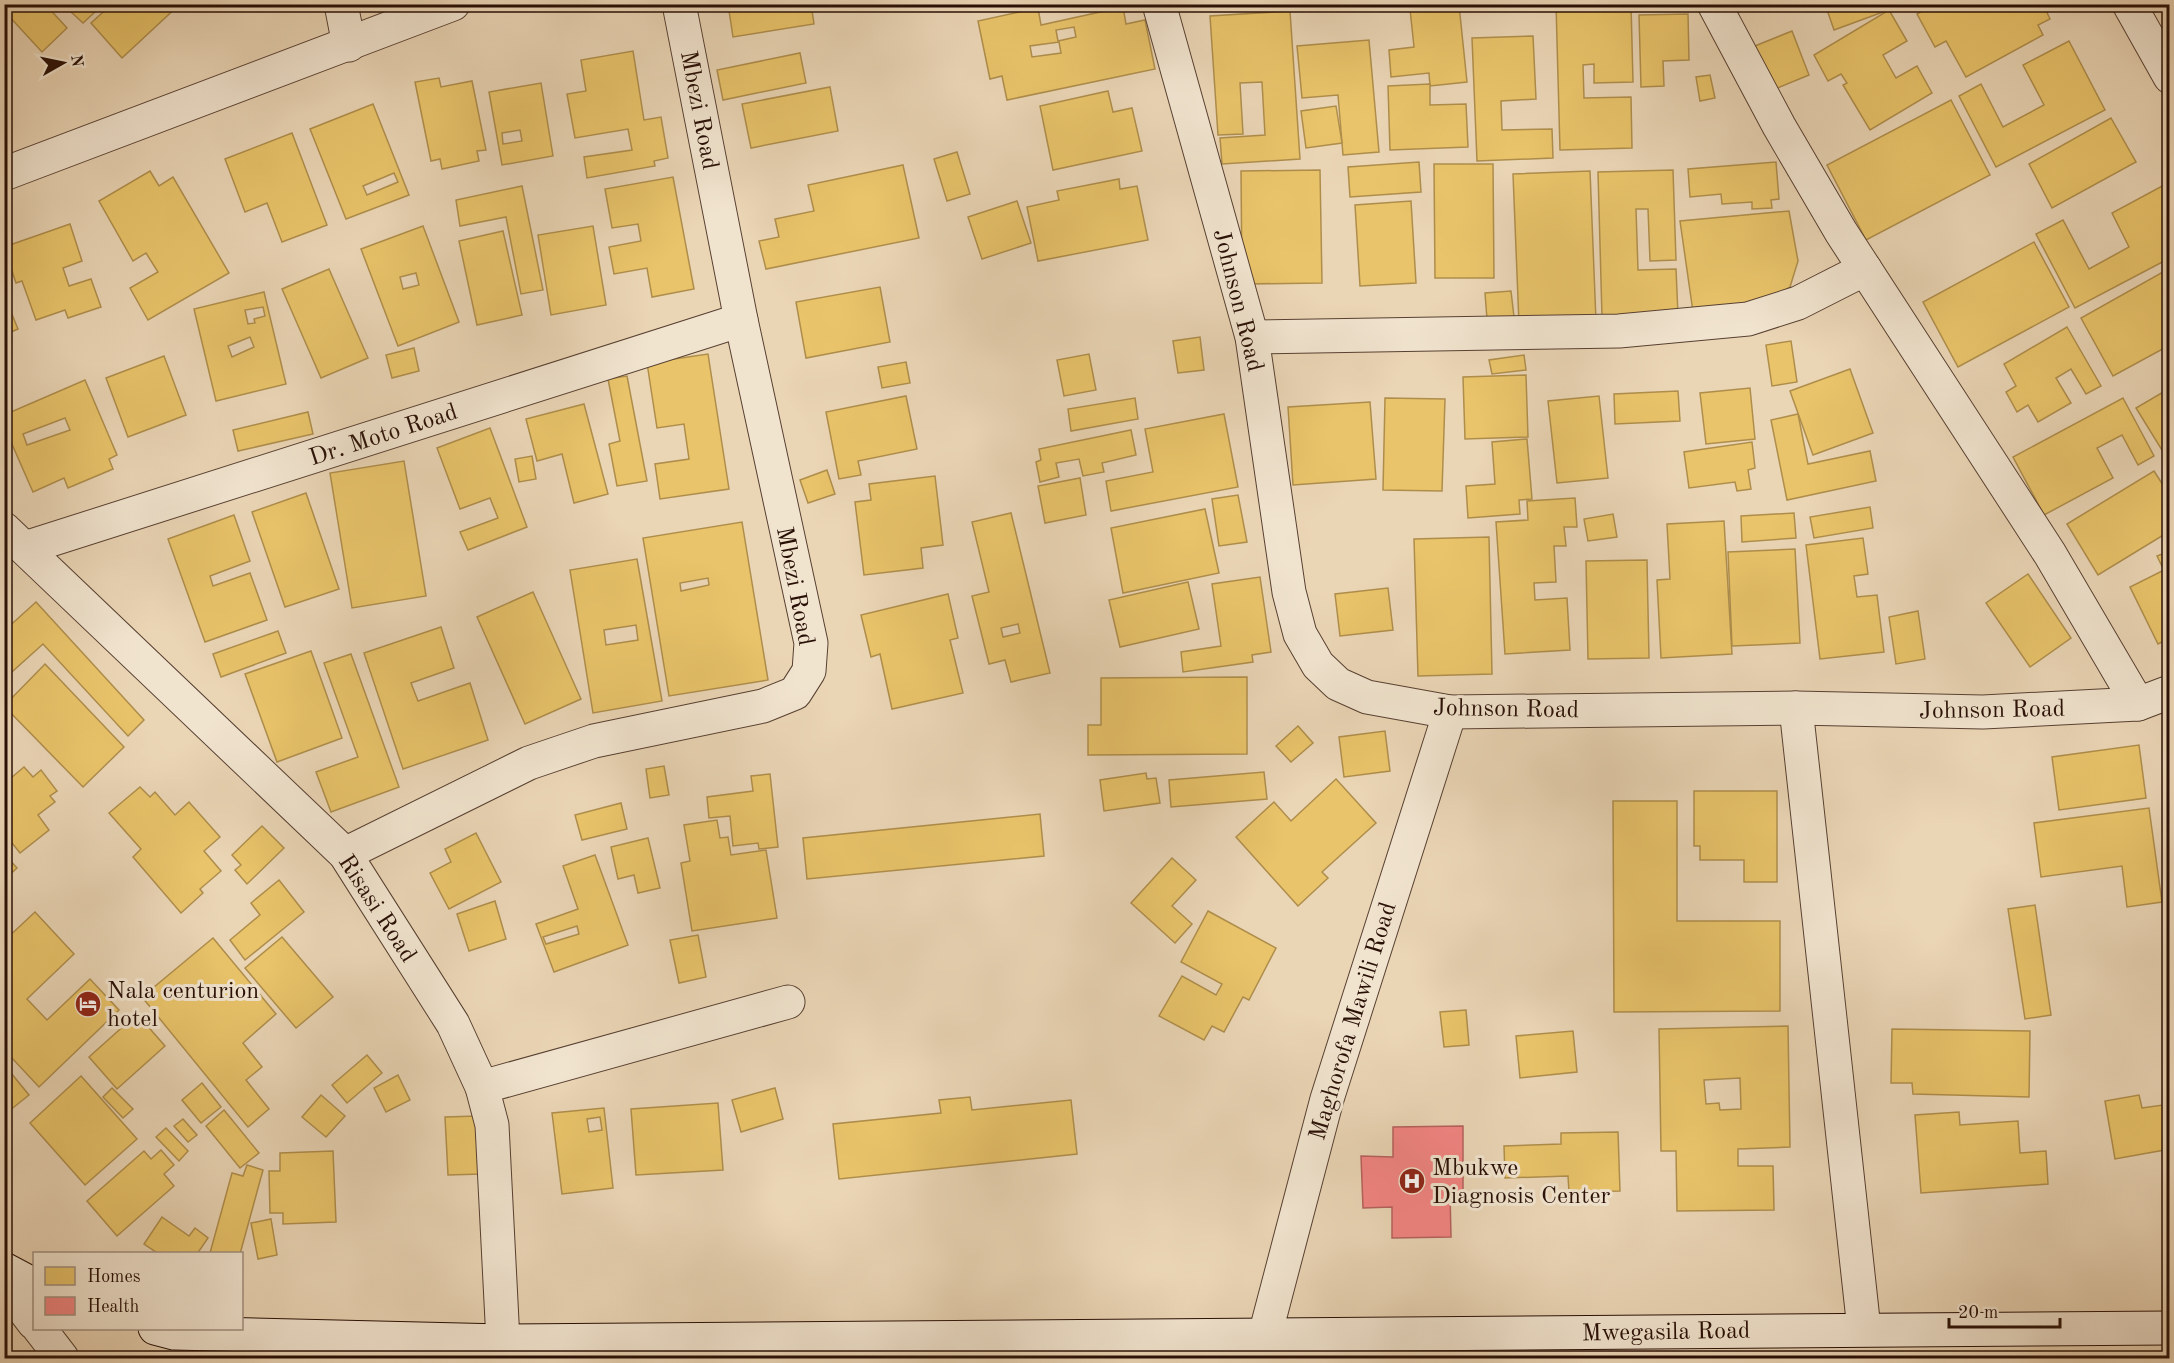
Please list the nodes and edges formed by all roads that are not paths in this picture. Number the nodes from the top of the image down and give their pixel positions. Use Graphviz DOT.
graph roads {
  1 [pos="340,4"];
  2 [pos="453,4"];
  3 [pos="679,4"];
  4 [pos="1159,4"];
  5 [pos="1714,4"];
  6 [pos="2129,4"];
  7 [pos="349,45"];
  8 [pos="2169,77"];
  9 [pos="4,174"];
  10 [pos="1865,269"];
  11 [pos="741,320"];
  12 [pos="1252,337"];
  13 [pos="15,539"];
  14 [pos="2169,692"];
  15 [pos="2138,704"];
  16 [pos="1796,708"];
  17 [pos="1450,712"];
  18 [pos="345,854"];
  19 [pos="788,1002"];
  20 [pos="482,1087"];
  21 [pos="4,1269"];
  22 [pos="4,1284"];
  23 [pos="33,1284"];
  24 [pos="33,1322"];
  25 [pos="2169,1328"];
  26 [pos="1864,1329"];
  27 [pos="160,1330"];
  28 [pos="1265,1335"];
  29 [pos="503,1341"];
  1 -- 7 [label="street"];
  2 -- 7 [label="street"];
  3 -- 11 [label="street, Mbezi Road"];
  4 -- 12 [label="street, Johnson Road"];
  5 -- 10 [label="street"];
  6 -- 8 [label="street"];
  7 -- 9 [label="street"];
  10 -- 12 [label="street"];
  10 -- 15 [label="street"];
  11 -- 13 [label="street, Dr. Moto Road"];
  11 -- 18 [label="street, Mbezi Road"];
  12 -- 17 [label="street, Johnson Road"];
  13 -- 18 [label="street, Risasi Road"];
  14 -- 15 [label="street, Johnson Road"];
  15 -- 16 [label="street, Johnson Road"];
  16 -- 17 [label="street, Johnson Road"];
  16 -- 26 [label="street"];
  17 -- 28 [label="street, Maghorofa Mawili Road"];
  18 -- 20 [label="street, Risasi Road"];
  19 -- 20 [label="street"];
  20 -- 29 [label="street, Risasi Road"];
  21 -- 23 [label="street"];
  22 -- 24 [label="street"];
  25 -- 26 [label="street, Mwegasila Road"];
  26 -- 28 [label="street, Mwegasila Road"];
  27 -- 29 [label="street, Mwegasila Road"];
  28 -- 29 [label="street, Mwegasila Road"];
}
